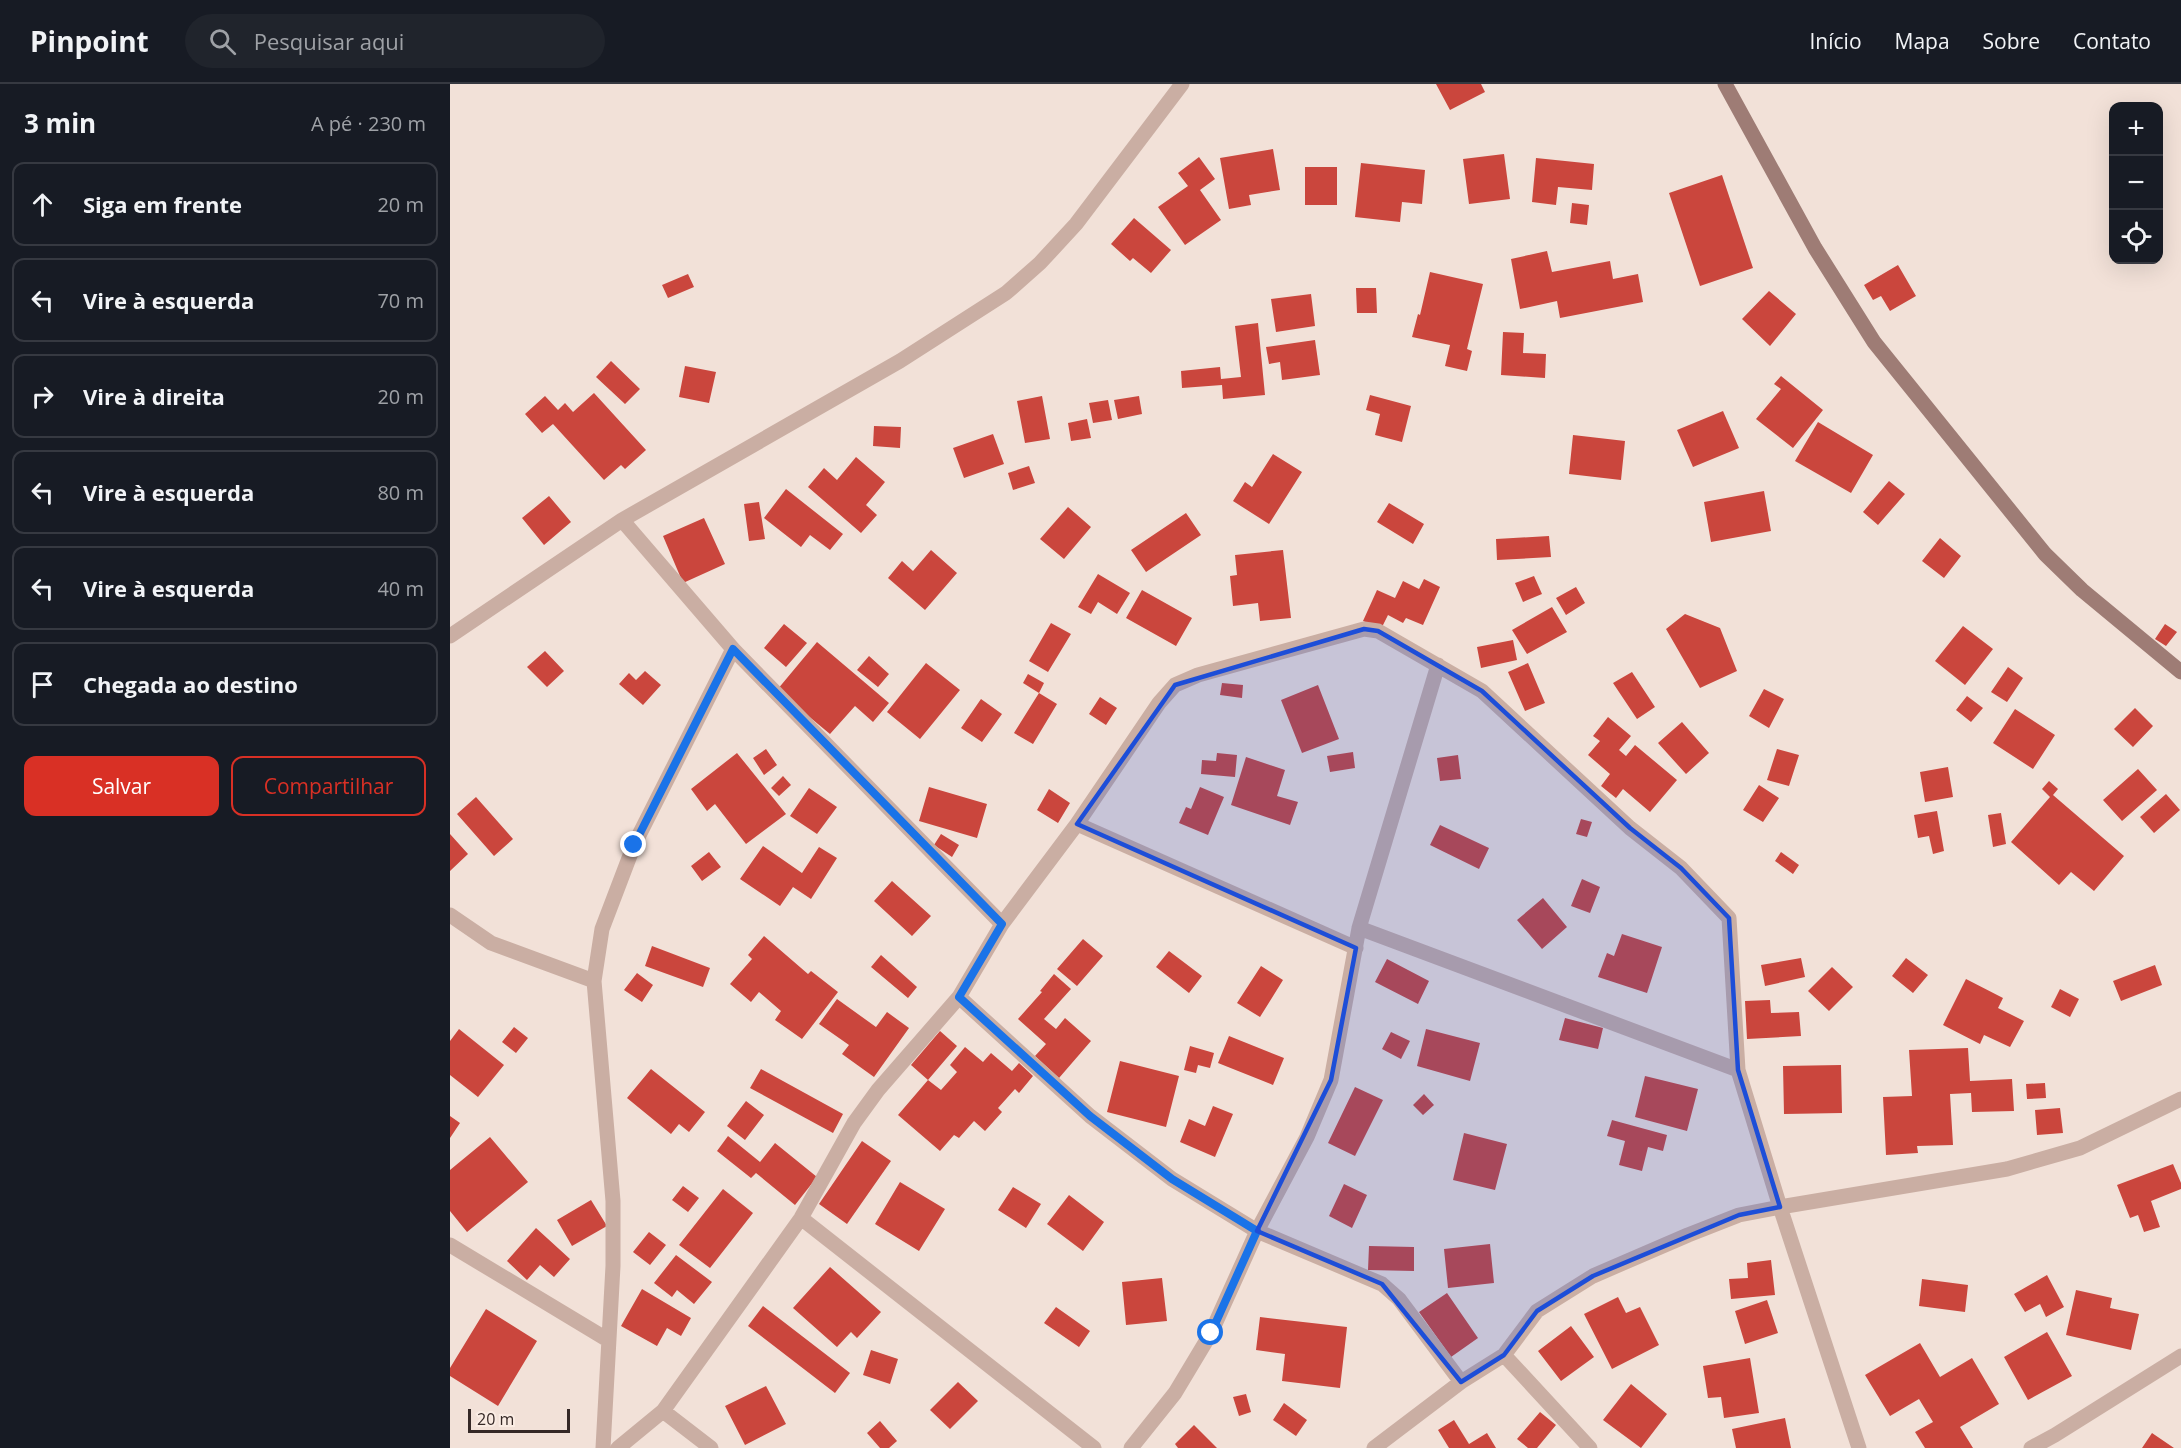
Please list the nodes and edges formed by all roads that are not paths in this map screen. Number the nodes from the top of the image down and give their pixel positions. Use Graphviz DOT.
graph roads {
  1 [pos="1182,84"];
  2 [pos="1725,84"];
  3 [pos="622,520"];
  4 [pos="450,636"];
  5 [pos="733,649"];
  6 [pos="1438,665"];
  7 [pos="2181,672"];
  8 [pos="1077,824"];
  9 [pos="450,915"];
  10 [pos="1002,924"];
  11 [pos="1359,928"];
  12 [pos="1356,948"];
  13 [pos="594,981"];
  14 [pos="959,997"];
  15 [pos="1738,1070"];
  16 [pos="2181,1099"];
  17 [pos="1780,1207"];
  18 [pos="801,1218"];
  19 [pos="1257,1231"];
  20 [pos="450,1245"];
  21 [pos="608,1340"];
  22 [pos="1504,1355"];
  23 [pos="2181,1356"];
  24 [pos="1461,1382"];
  25 [pos="663,1411"];
  26 [pos="603,1448"];
  27 [pos="618,1448"];
  28 [pos="711,1448"];
  29 [pos="1094,1448"];
  30 [pos="1131,1448"];
  31 [pos="1374,1448"];
  32 [pos="1590,1448"];
  33 [pos="1858,1448"];
  34 [pos="2031,1448"];
  1 -- 3 [label="street"];
  2 -- 7 [label="street"];
  3 -- 4 [label="street"];
  3 -- 5 [label="street"];
  5 -- 10 [label="street"];
  5 -- 13 [label="street"];
  6 -- 8 [label="street"];
  6 -- 11 [label="street"];
  6 -- 15 [label="street"];
  8 -- 10 [label="street"];
  8 -- 12 [label="street"];
  9 -- 13 [label="street"];
  10 -- 14 [label="street"];
  11 -- 12 [label="street"];
  11 -- 15 [label="street"];
  12 -- 19 [label="street"];
  13 -- 21 [label="street"];
  14 -- 18 [label="street"];
  14 -- 19 [label="street"];
  15 -- 17 [label="street"];
  16 -- 17 [label="street"];
  17 -- 22 [label="street"];
  17 -- 33 [label="street"];
  18 -- 25 [label="street"];
  18 -- 29 [label="street"];
  19 -- 24 [label="street"];
  19 -- 30 [label="street"];
  20 -- 21 [label="street"];
  21 -- 26 [label="street"];
  22 -- 24 [label="street"];
  22 -- 32 [label="street"];
  23 -- 34 [label="street"];
  24 -- 31 [label="street"];
  25 -- 27 [label="street"];
  25 -- 28 [label="street"];
}
